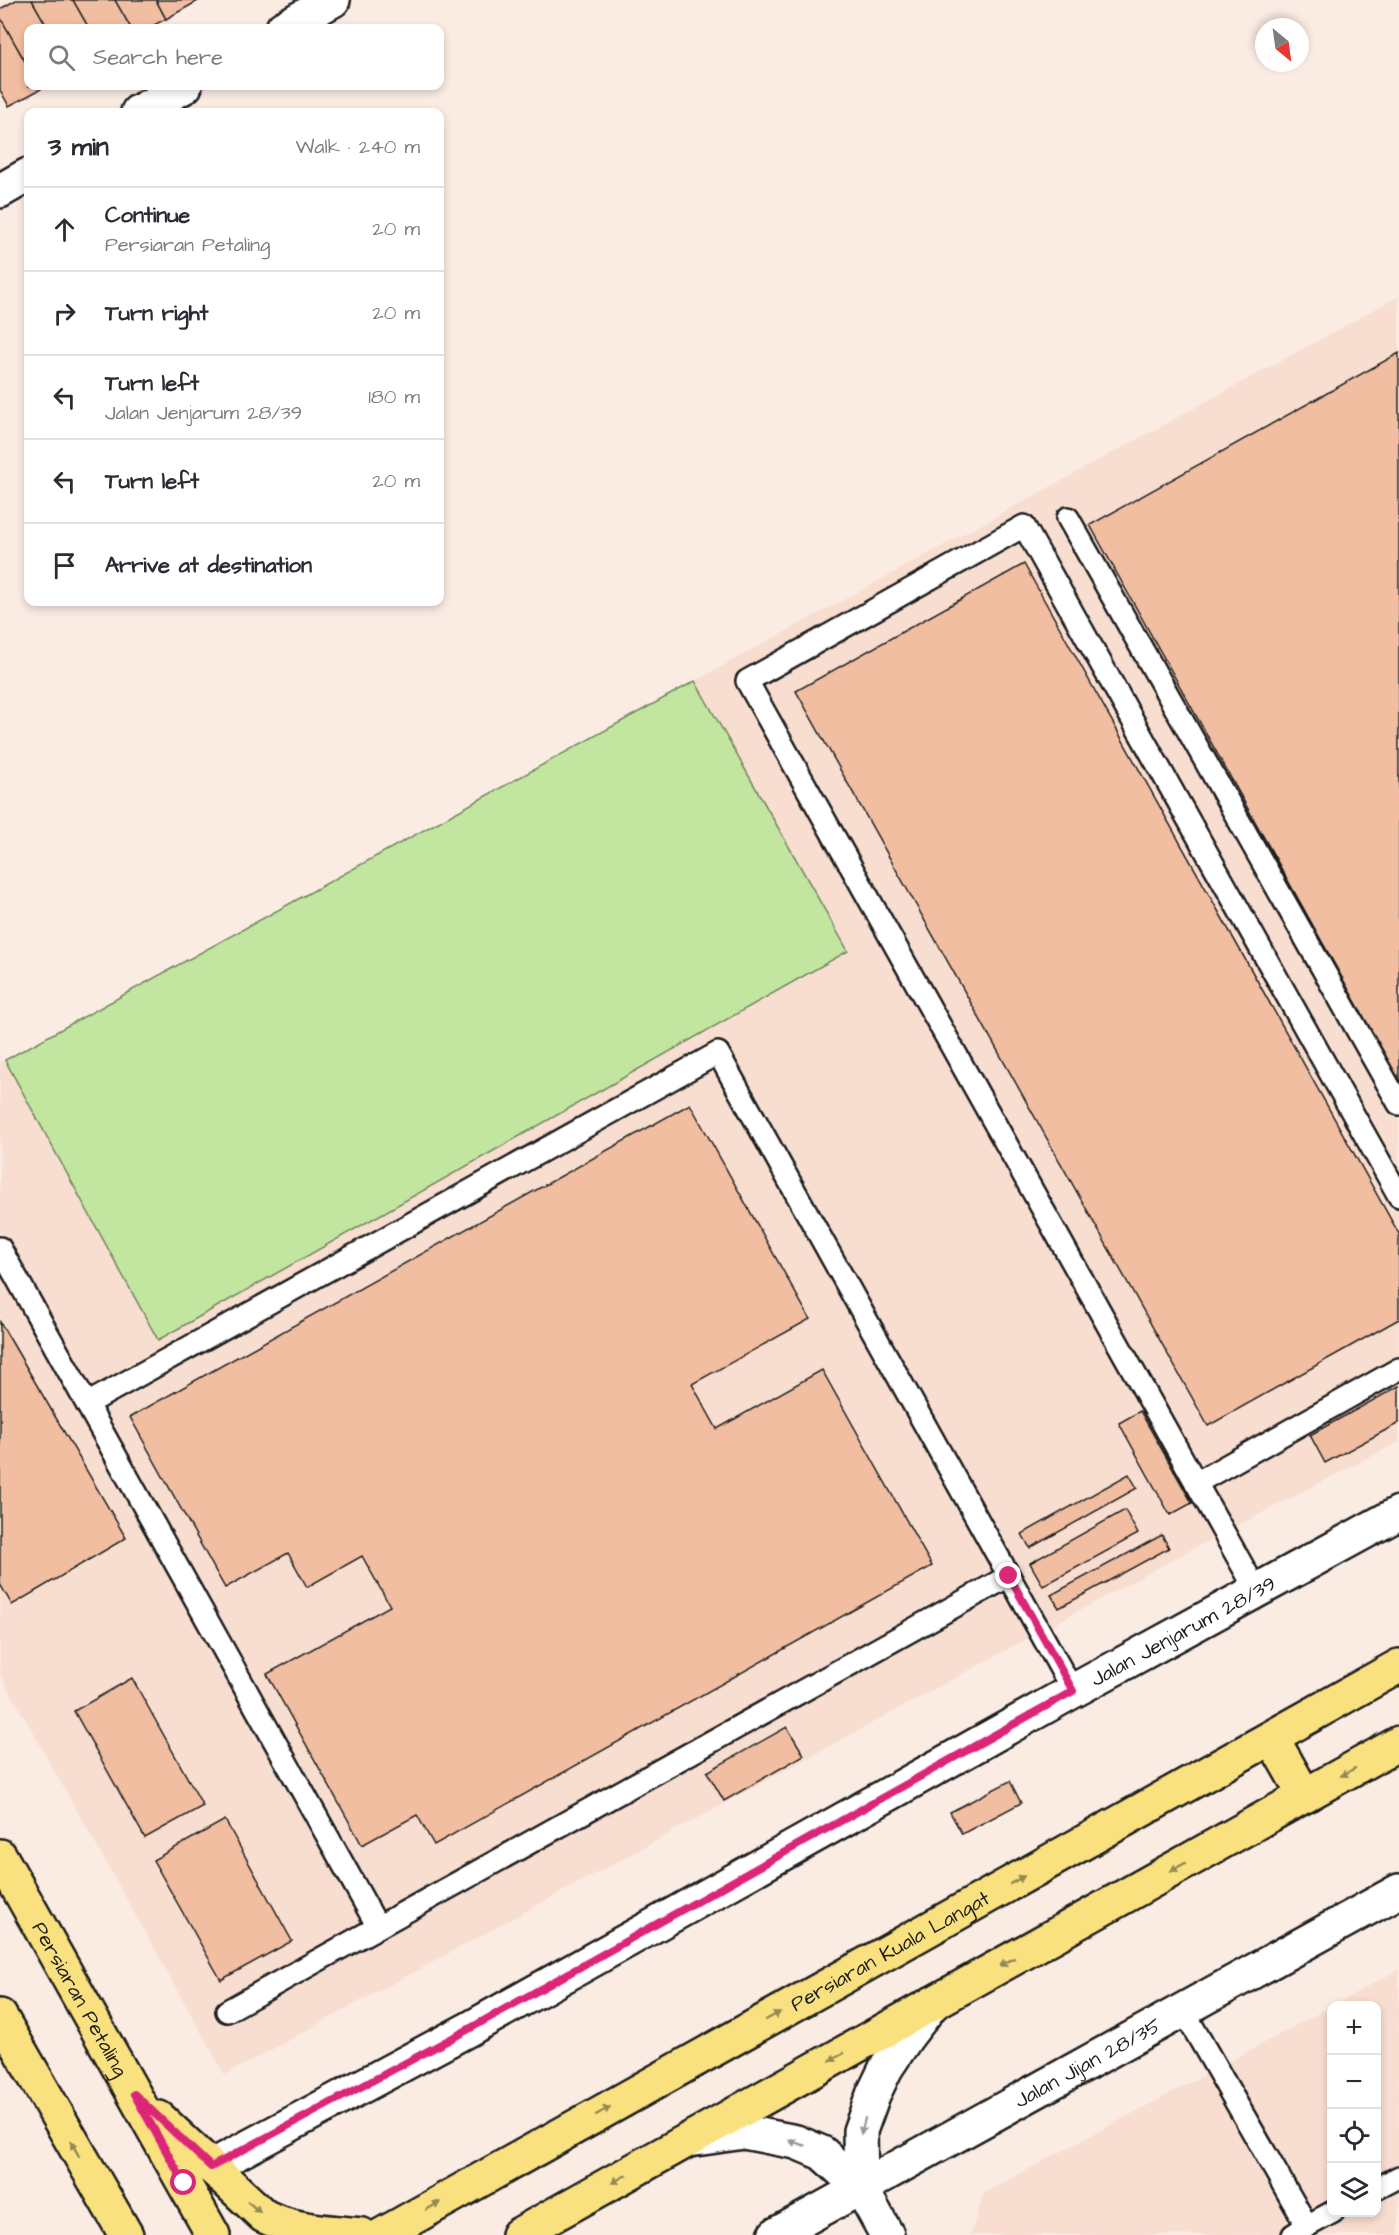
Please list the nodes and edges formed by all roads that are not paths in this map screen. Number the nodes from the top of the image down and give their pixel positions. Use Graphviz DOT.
graph roads {
  1 [pos="333,0"];
  2 [pos="290,24"];
  3 [pos="178,90"];
  4 [pos="145,108"];
  5 [pos="24,177"];
  6 [pos="0,191"];
  7 [pos="1068,518"];
  8 [pos="1399,1104"];
  9 [pos="1399,1196"];
  10 [pos="0,1248"];
  11 [pos="1399,1369"];
  12 [pos="87,1404"];
  13 [pos="1196,1483"];
  14 [pos="1399,1513"];
  15 [pos="1009,1576"];
  16 [pos="1256,1590"];
  17 [pos="1399,1666"];
  18 [pos="1073,1691"];
  19 [pos="1272,1738"];
  20 [pos="1399,1743"];
  21 [pos="1305,1796"];
  22 [pos="0,1856"];
  23 [pos="1399,1891"];
  24 [pos="378,1927"];
  25 [pos="933,2003"];
  26 [pos="1183,2010"];
  27 [pos="226,2011"];
  28 [pos="0,2016"];
  29 [pos="134,2094"];
  30 [pos="688,2140"];
  31 [pos="211,2167"];
  32 [pos="1399,2177"];
  33 [pos="1381,2187"];
  34 [pos="861,2188"];
  35 [pos="104,2199"];
  36 [pos="1327,2215"];
  37 [pos="1300,2231"];
  38 [pos="105,2235"];
  39 [pos="126,2235"];
  40 [pos="213,2235"];
  41 [pos="362,2235"];
  42 [pos="382,2235"];
  43 [pos="518,2235"];
  44 [pos="775,2235"];
  45 [pos="887,2235"];
  1 -- 2 [label="street"];
  3 -- 4 [label="street"];
  5 -- 6 [label="street"];
  7 -- 8 [label="lane"];
  9 -- 13 [label="lane"];
  10 -- 12 [label="lane"];
  11 -- 13 [label="lane"];
  12 -- 15 [label="lane"];
  12 -- 24 [label="lane"];
  13 -- 16 [label="lane"];
  14 -- 16 [label="street, Jalan Jenjarum 28/39"];
  15 -- 18 [label="lane"];
  15 -- 24 [label="lane"];
  16 -- 18 [label="street, Jalan Jenjarum 28/39"];
  17 -- 19 [label="main road, Persiaran Kuala Langat"];
  18 -- 31 [label="street, Jalan Jenjarum 28/39"];
  19 -- 21 [label="main road"];
  42 -- 19 [label="main road, Persiaran Kuala Langat, one-way"];
  20 -- 21 [label="main road, one-way"];
  21 -- 25 [label="main road, one-way"];
  22 -- 29 [label="main road, Persiaran Petaling"];
  23 -- 26 [label="street, Jalan Jijan 28/35"];
  24 -- 27 [label="lane"];
  25 -- 30 [label="main road, one-way"];
  25 -- 34 [label="street, one-way"];
  26 -- 34 [label="street, Jalan Jijan 28/35"];
  26 -- 37 [label="lane"];
  35 -- 28 [label="main road, one-way"];
  29 -- 31 [label="main road"];
  29 -- 40 [label="main road, Persiaran Petaling"];
  34 -- 30 [label="street, one-way"];
  30 -- 43 [label="main road, one-way"];
  31 -- 41 [label="main road, one-way"];
  32 -- 33 [label="lane"];
  34 -- 44 [label="street, Jalan Jijan 28/35"];
  34 -- 45 [label="street"];
  35 -- 38 [label="main road"];
  35 -- 39 [label="main road"];
  36 -- 37 [label="lane"];
}
